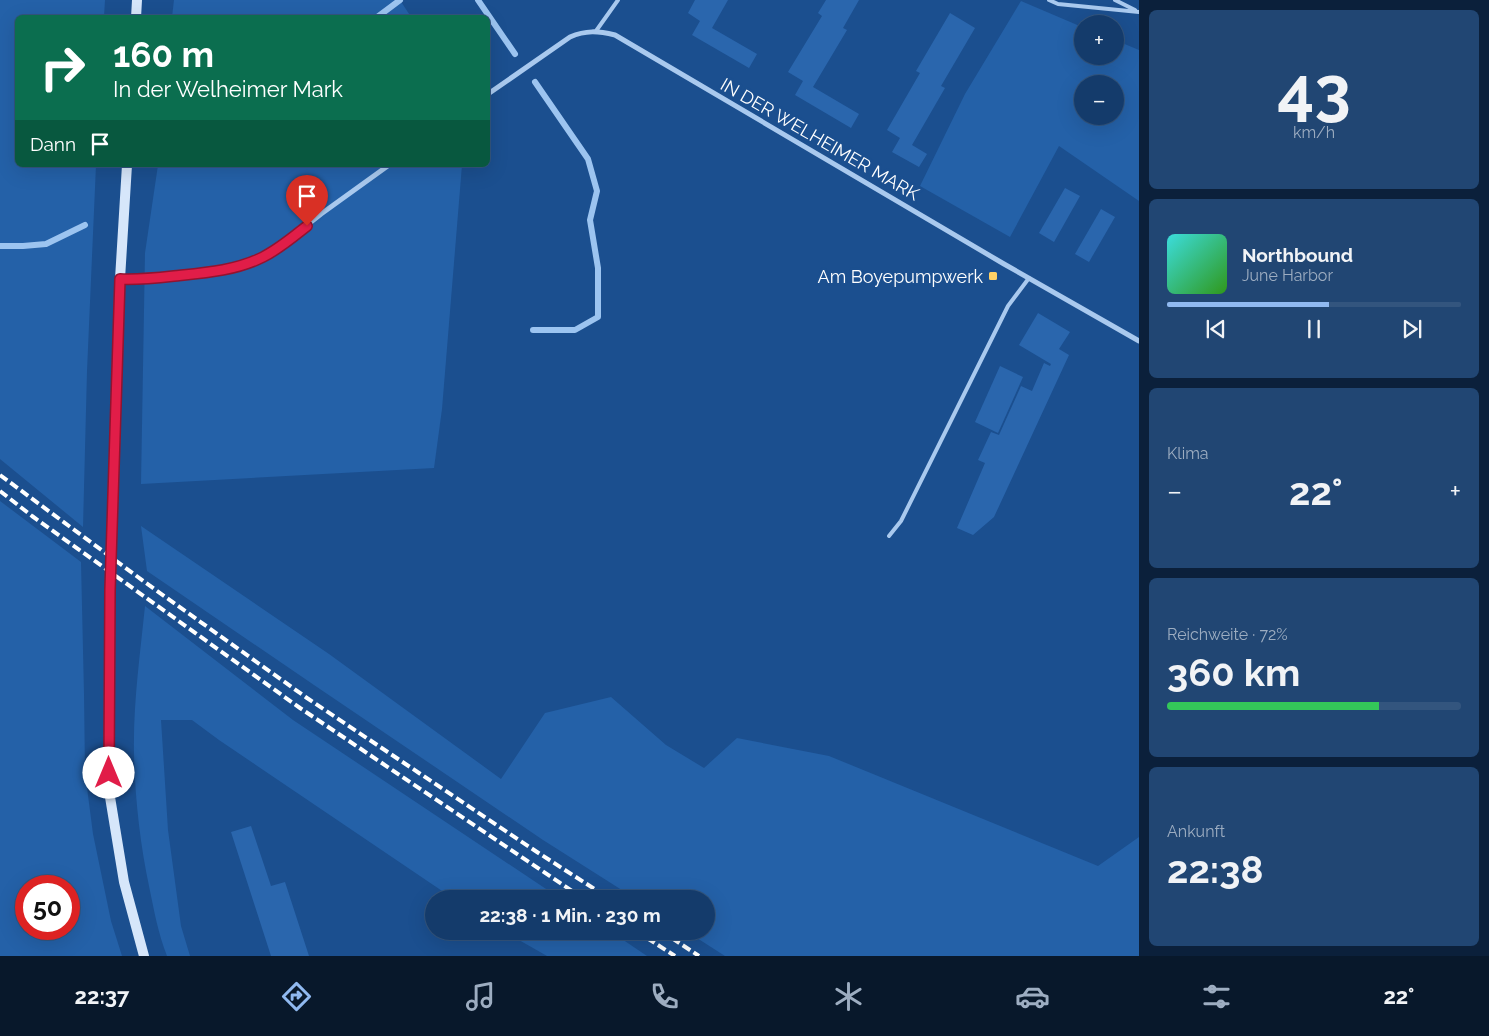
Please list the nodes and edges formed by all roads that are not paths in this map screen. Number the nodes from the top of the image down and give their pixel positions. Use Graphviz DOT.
graph roads {
  1 [pos="138,0"];
  2 [pos="618,0"];
  3 [pos="1049,0"];
  4 [pos="1115,0"];
  5 [pos="1138,12"];
  6 [pos="136,15"];
  7 [pos="596,31"];
  8 [pos="490,93"];
  9 [pos="127,167"];
  10 [pos="386,167"];
  11 [pos="1029,278"];
  12 [pos="120,279"];
  13 [pos="1139,341"];
  14 [pos="889,536"];
  15 [pos="144,956"];
  1 -- 6 [label="main road"];
  2 -- 7 [label="lane"];
  3 -- 5 [label="lane"];
  4 -- 5 [label="lane"];
  7 -- 8 [label="street, IN DER WELHEIMER MARK"];
  7 -- 11 [label="street, IN DER WELHEIMER MARK"];
  9 -- 12 [label="main road"];
  10 -- 12 [label="street"];
  11 -- 13 [label="street, IN DER WELHEIMER MARK"];
  11 -- 14 [label="lane"];
  12 -- 15 [label="main road"];
}
